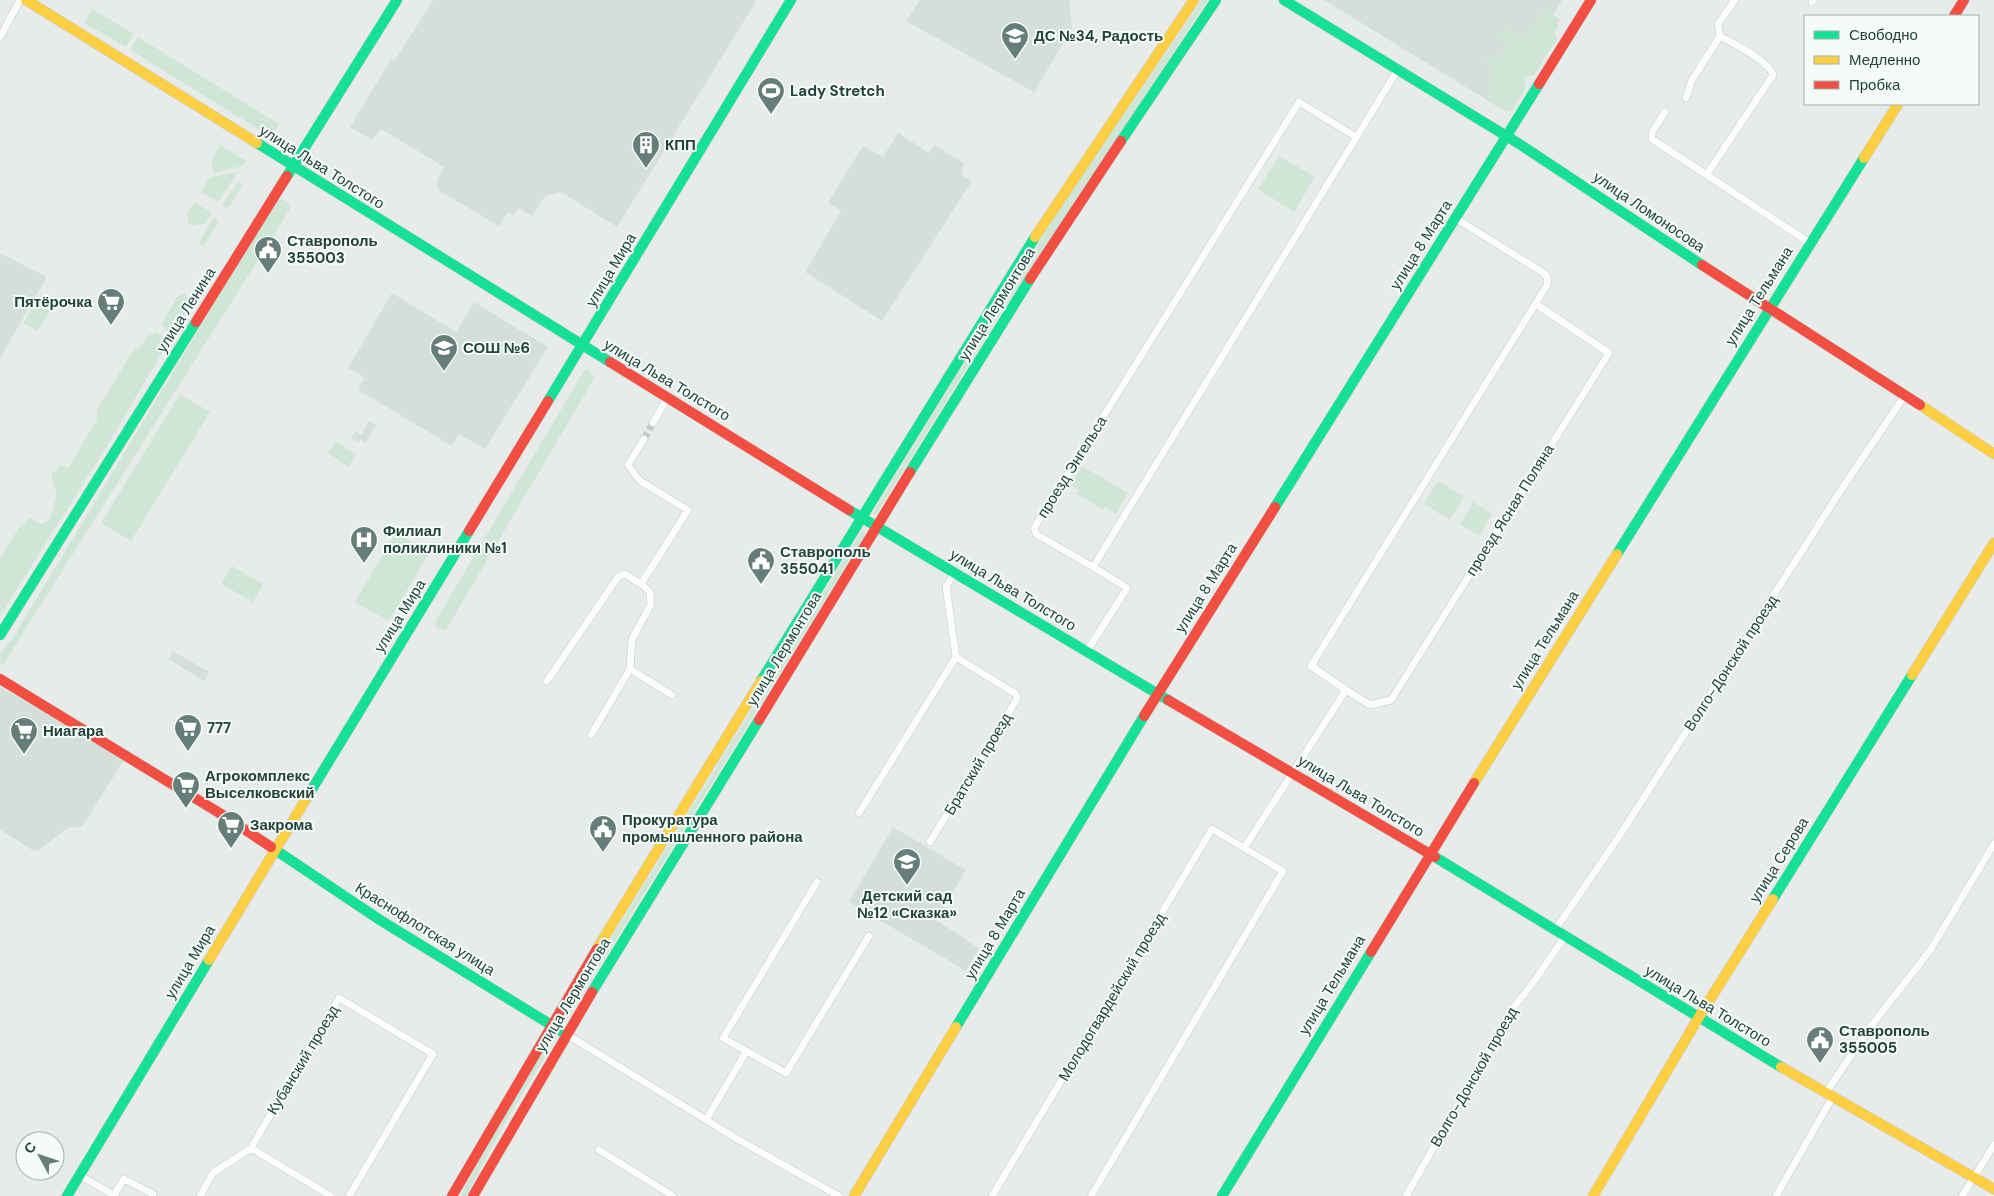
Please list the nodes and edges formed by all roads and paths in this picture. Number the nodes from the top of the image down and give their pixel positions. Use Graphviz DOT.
graph roads {
  1 [pos="20,0"];
  2 [pos="26,0"];
  3 [pos="398,0"];
  4 [pos="791,0"];
  5 [pos="1194,0"];
  6 [pos="1216,0"];
  7 [pos="1284,0"];
  8 [pos="1591,0"];
  9 [pos="1735,0"];
  10 [pos="1964,0"];
  11 [pos="1955,15"];
  12 [pos="1720,36"];
  13 [pos="0,38"];
  14 [pos="1397,71"];
  15 [pos="1686,98"];
  16 [pos="1897,105"];
  17 [pos="1665,112"];
  18 [pos="1506,136"];
  19 [pos="1356,137"];
  20 [pos="294,168"];
  21 [pos="1707,174"];
  22 [pos="1455,218"];
  23 [pos="1810,243"];
  24 [pos="1536,304"];
  25 [pos="1768,309"];
  26 [pos="583,346"];
  27 [pos="1905,395"];
  28 [pos="667,398"];
  29 [pos="653,423"];
  30 [pos="644,439"];
  31 [pos="1994,454"];
  32 [pos="861,518"];
  33 [pos="877,527"];
  34 [pos="1994,543"];
  35 [pos="1093,566"];
  36 [pos="955,572"];
  37 [pos="642,584"];
  38 [pos="0,635"];
  39 [pos="1087,651"];
  40 [pos="956,657"];
  41 [pos="630,669"];
  42 [pos="0,679"];
  43 [pos="547,681"];
  44 [pos="1346,690"];
  45 [pos="1159,693"];
  46 [pos="672,695"];
  47 [pos="590,735"];
  48 [pos="1291,772"];
  49 [pos="859,813"];
  50 [pos="930,842"];
  51 [pos="1994,844"];
  52 [pos="1244,848"];
  53 [pos="275,849"];
  54 [pos="1430,854"];
  55 [pos="817,882"];
  56 [pos="1555,930"];
  57 [pos="869,936"];
  58 [pos="1564,936"];
  59 [pos="1699,1018"];
  60 [pos="551,1025"];
  61 [pos="566,1034"];
  62 [pos="746,1052"];
  63 [pos="1829,1096"];
  64 [pos="706,1120"];
  65 [pos="1994,1144"];
  66 [pos="251,1148"];
  67 [pos="598,1150"];
  68 [pos="80,1175"];
  69 [pos="1974,1178"];
  70 [pos="1994,1190"];
  71 [pos="153,1194"];
  72 [pos="67,1196"];
  73 [pos="200,1196"];
  74 [pos="331,1196"];
  75 [pos="349,1196"];
  76 [pos="452,1196"];
  77 [pos="473,1196"];
  78 [pos="671,1196"];
  79 [pos="839,1196"];
  80 [pos="854,1196"];
  81 [pos="992,1196"];
  82 [pos="1091,1196"];
  83 [pos="1222,1196"];
  84 [pos="1406,1196"];
  85 [pos="1593,1196"];
  86 [pos="1776,1196"];
  87 [pos="1962,1196"];
  1 -- 13 [label="street"];
  2 -- 20 [label="street, улица Льва Толстого"];
  3 -- 20 [label="street, улица Ленина"];
  4 -- 26 [label="street, улица Мира"];
  5 -- 32 [label="street, улица Лермонтова"];
  6 -- 33 [label="street, улица Лермонтова"];
  7 -- 14 [label="street, улица Ломоносова"];
  8 -- 18 [label="street, улица 8 Марта"];
  9 -- 12 [label="street"];
  10 -- 11 [label="street"];
  12 -- 15 [label="street"];
  12 -- 21 [label="street"];
  14 -- 18 [label="street, улица Ломоносова"];
  14 -- 19 [label="street"];
  16 -- 23 [label="street, улица Тельмана"];
  17 -- 21 [label="street"];
  18 -- 22 [label="street, улица 8 Марта"];
  18 -- 25 [label="street, улица Ломоносова"];
  19 -- 35 [label="street"];
  19 -- 35 [label="street, проезд Энгельса"];
  20 -- 26 [label="street, улица Льва Толстого"];
  20 -- 38 [label="street, улица Ленина"];
  21 -- 23 [label="street"];
  22 -- 24 [label="street, проезд Ясная Поляна"];
  22 -- 45 [label="street, улица 8 Марта"];
  23 -- 25 [label="street, улица Тельмана"];
  24 -- 44 [label="street, проезд Ясная Поляна"];
  24 -- 44 [label="street, проезд Ясная Поляна"];
  25 -- 27 [label="street, улица Ломоносова"];
  25 -- 54 [label="street, улица Тельмана"];
  26 -- 28 [label="street, улица Льва Толстого"];
  26 -- 53 [label="street, улица Мира"];
  27 -- 31 [label="street, улица Ломоносова"];
  27 -- 56 [label="street, Волго-Донской проезд"];
  28 -- 29 [label="street"];
  28 -- 32 [label="street, улица Льва Толстого"];
  30 -- 37 [label="street"];
  32 -- 33 [label="street, улица Льва Толстого"];
  32 -- 60 [label="street, улица Лермонтова"];
  33 -- 36 [label="street, улица Льва Толстого"];
  33 -- 61 [label="street, улица Лермонтова"];
  34 -- 59 [label="street, улица Серова"];
  35 -- 39 [label="street"];
  36 -- 39 [label="street, улица Льва Толстого"];
  36 -- 40 [label="street"];
  37 -- 41 [label="street"];
  37 -- 43 [label="street"];
  39 -- 45 [label="street, улица Льва Толстого"];
  40 -- 49 [label="street"];
  40 -- 50 [label="street, Братский проезд"];
  41 -- 46 [label="street"];
  41 -- 47 [label="street"];
  42 -- 53 [label="street, Краснофлотская улица"];
  44 -- 48 [label="street"];
  45 -- 48 [label="street, улица Льва Толстого"];
  45 -- 80 [label="street, улица 8 Марта"];
  48 -- 52 [label="street"];
  48 -- 54 [label="street, улица Льва Толстого"];
  51 -- 63 [label="street"];
  52 -- 81 [label="street, Молодогвардейский проезд"];
  52 -- 82 [label="street, Молодогвардейский проезд"];
  53 -- 60 [label="street, Краснофлотская улица"];
  53 -- 68 [label="street, улица Мира"];
  54 -- 56 [label="street, улица Льва Толстого"];
  54 -- 83 [label="street, улица Тельмана"];
  55 -- 62 [label="street"];
  56 -- 58 [label="street, улица Льва Толстого"];
  57 -- 62 [label="street"];
  58 -- 59 [label="street, улица Льва Толстого"];
  58 -- 84 [label="street, Волго-Донской проезд"];
  59 -- 63 [label="street, улица Льва Толстого"];
  59 -- 85 [label="street, улица Серова"];
  60 -- 61 [label="street, Краснофлотская улица"];
  60 -- 76 [label="street, улица Лермонтова"];
  61 -- 64 [label="street, Краснофлотская улица"];
  61 -- 77 [label="street, улица Лермонтова"];
  62 -- 64 [label="street"];
  63 -- 69 [label="street, улица Льва Толстого"];
  63 -- 86 [label="street"];
  64 -- 79 [label="street, Краснофлотская улица"];
  65 -- 69 [label="street"];
  66 -- 73 [label="street"];
  66 -- 74 [label="street"];
  66 -- 75 [label="street, Кубанский проезд"];
  67 -- 78 [label="street"];
  68 -- 71 [label="street"];
  68 -- 72 [label="street, улица Мира"];
  69 -- 70 [label="street, улица Льва Толстого"];
  69 -- 87 [label="street"];
}
